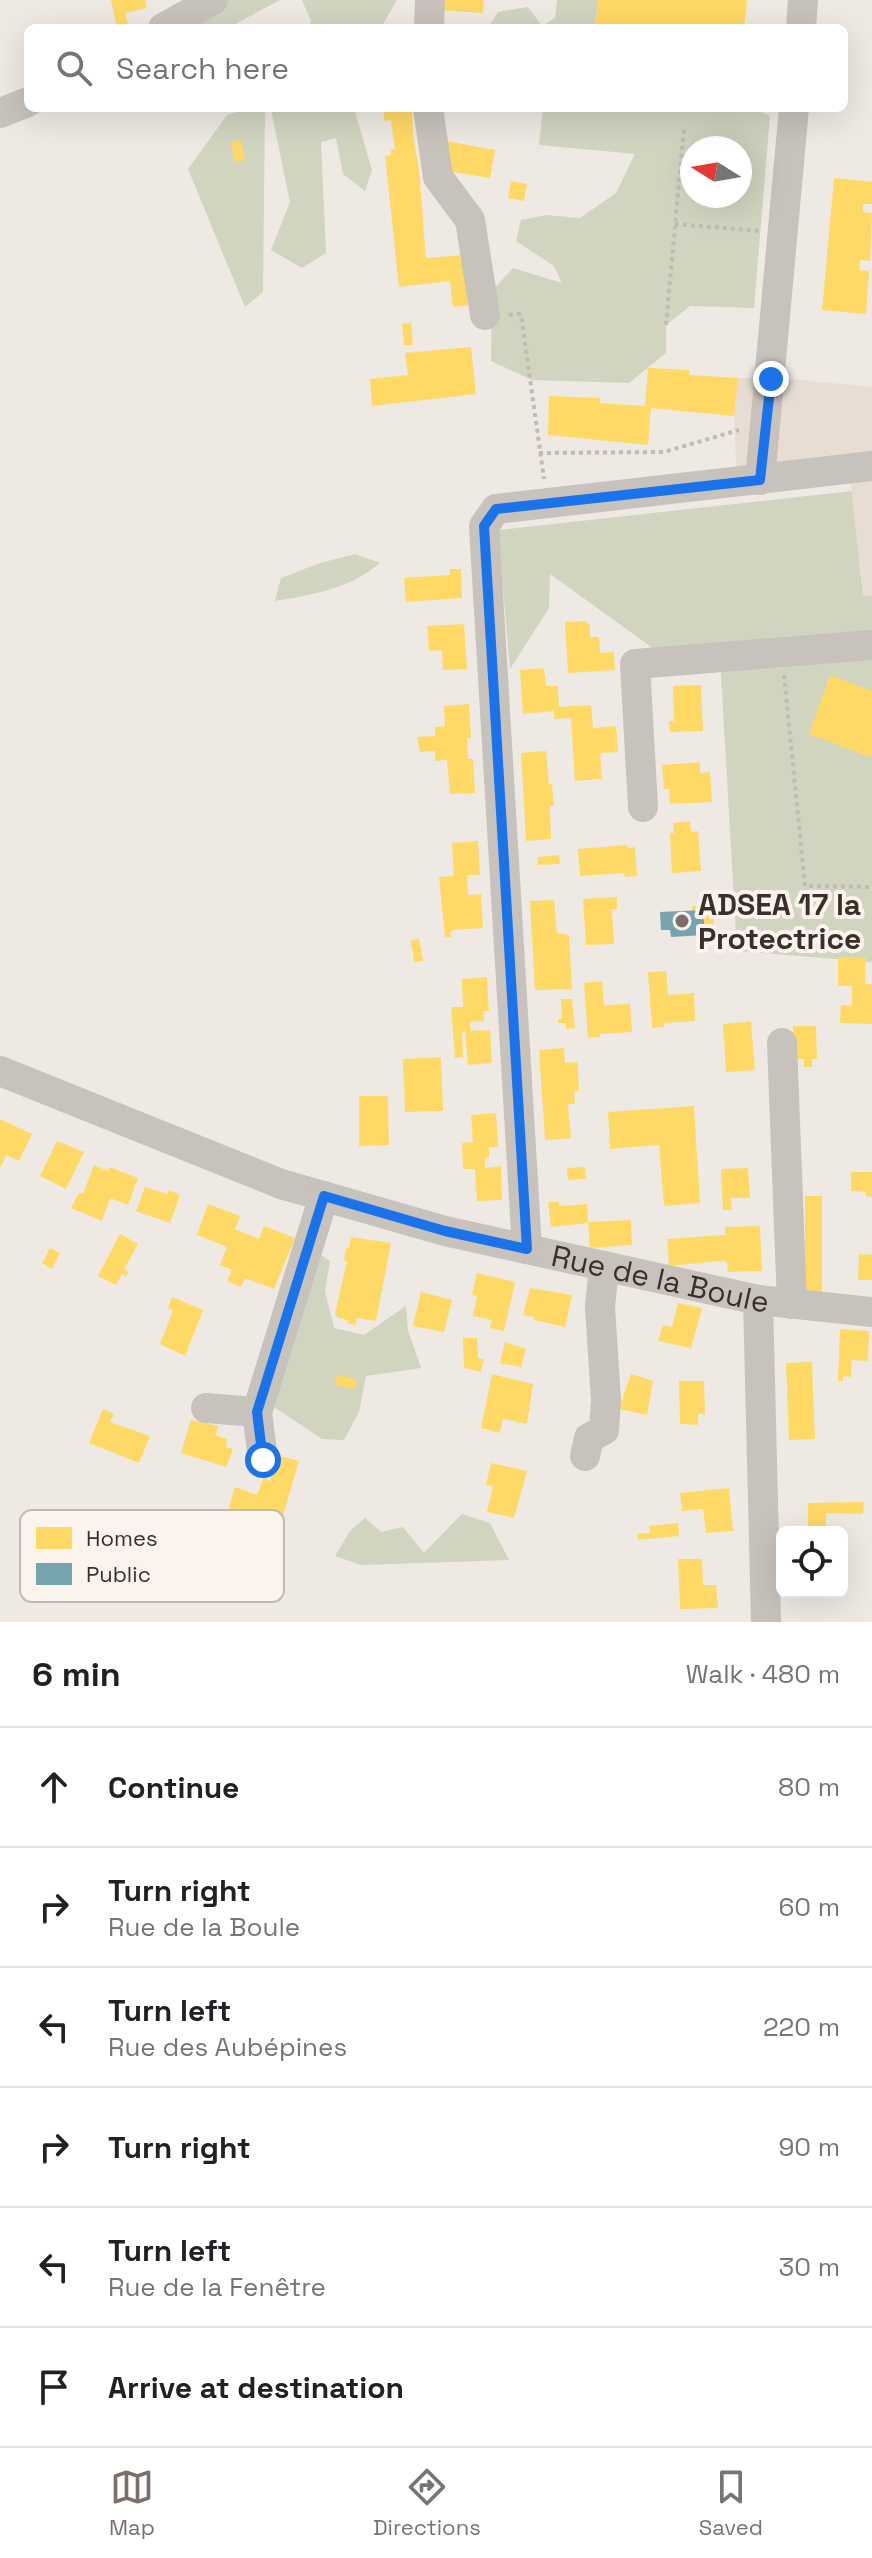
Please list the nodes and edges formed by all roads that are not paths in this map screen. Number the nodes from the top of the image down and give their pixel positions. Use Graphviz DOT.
graph roads {
  1 [pos="213,0"];
  2 [pos="430,0"];
  3 [pos="803,0"];
  4 [pos="170,24"];
  5 [pos="429,24"];
  6 [pos="801,24"];
  7 [pos="24,104"];
  8 [pos="429,112"];
  9 [pos="794,112"];
  10 [pos="0,113"];
  11 [pos="485,315"];
  12 [pos="872,466"];
  13 [pos="760,480"];
  14 [pos="872,645"];
  15 [pos="643,807"];
  16 [pos="782,1043"];
  17 [pos="0,1071"];
  18 [pos="324,1196"];
  19 [pos="527,1249"];
  20 [pos="604,1266"];
  21 [pos="758,1300"];
  22 [pos="792,1304"];
  23 [pos="872,1312"];
  24 [pos="206,1408"];
  25 [pos="257,1412"];
  26 [pos="585,1456"];
  27 [pos="263,1460"];
  28 [pos="766,1622"];
  1 -- 4 [label="street"];
  2 -- 5 [label="street"];
  3 -- 6 [label="street"];
  7 -- 10 [label="street"];
  8 -- 11 [label="street"];
  9 -- 13 [label="street"];
  12 -- 13 [label="street"];
  13 -- 19 [label="street"];
  14 -- 15 [label="street"];
  16 -- 22 [label="street"];
  17 -- 18 [label="street, Rue de la Boule"];
  18 -- 19 [label="street, Rue de la Boule"];
  18 -- 25 [label="street"];
  19 -- 20 [label="street, Rue de la Boule"];
  20 -- 21 [label="street, Rue de la Boule"];
  20 -- 26 [label="street"];
  21 -- 22 [label="street, Rue de la Boule"];
  21 -- 28 [label="street"];
  22 -- 23 [label="street, Rue de la Boule"];
  24 -- 25 [label="street"];
  25 -- 27 [label="street"];
}
